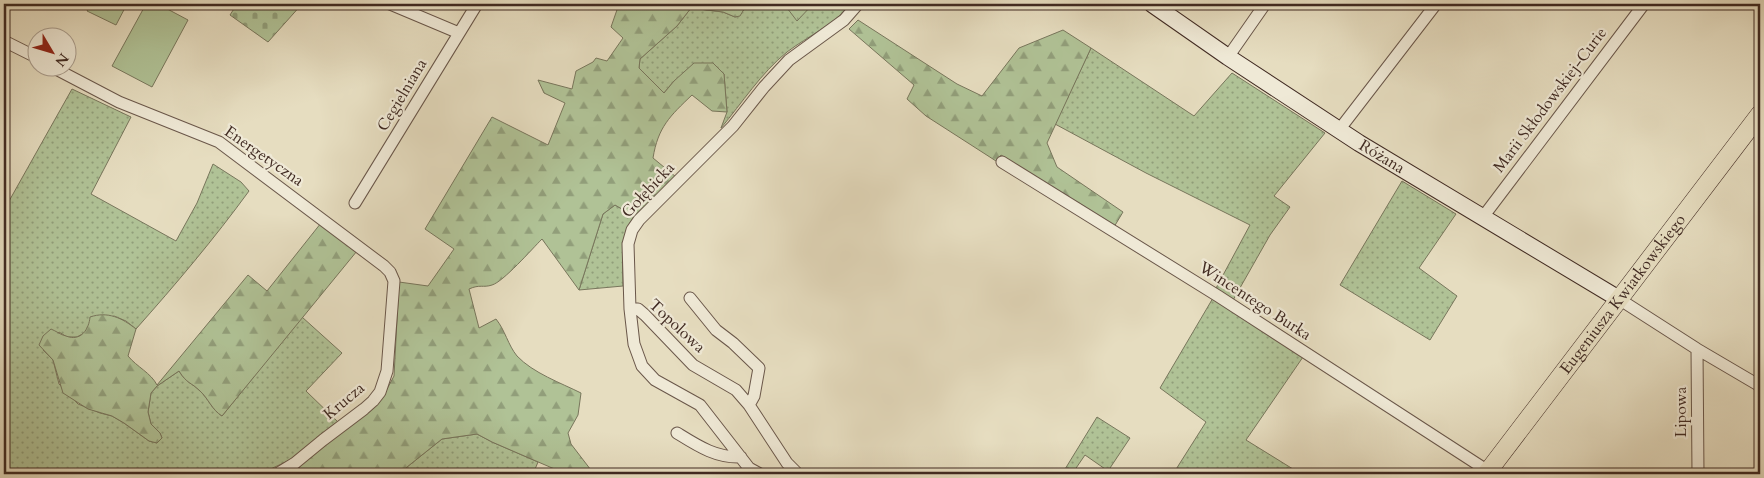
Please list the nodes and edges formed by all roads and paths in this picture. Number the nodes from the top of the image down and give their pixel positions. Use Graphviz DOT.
graph roads {
  1 [pos="390,4"];
  2 [pos="477,4"];
  3 [pos="858,4"];
  4 [pos="1152,4"];
  5 [pos="1265,4"];
  6 [pos="1436,4"];
  7 [pos="1644,4"];
  8 [pos="459,33"];
  9 [pos="4,40"];
  10 [pos="28,53"];
  11 [pos="1228,57"];
  12 [pos="73,78"];
  13 [pos="1760,114"];
  14 [pos="1339,130"];
  15 [pos="1002,162"];
  16 [pos="354,203"];
  17 [pos="1482,217"];
  18 [pos="690,298"];
  19 [pos="1619,299"];
  20 [pos="630,309"];
  21 [pos="389,327"];
  22 [pos="1697,349"];
  23 [pos="1760,386"];
  24 [pos="749,404"];
  25 [pos="678,433"];
  26 [pos="741,457"];
  27 [pos="1487,473"];
  28 [pos="277,474"];
  29 [pos="760,474"];
  30 [pos="798,474"];
  31 [pos="1698,474"];
  1 -- 8 [label="street"];
  2 -- 8 [label="street, Cegielniana"];
  3 -- 20 [label="street, Gołębicka"];
  4 -- 11 [label="street, Różana"];
  5 -- 11 [label="street"];
  6 -- 14 [label="street"];
  7 -- 17 [label="street, Marii Skłodowskiej-Curie"];
  8 -- 16 [label="street, Cegielniana"];
  9 -- 10 [label="street"];
  11 -- 14 [label="street, Różana"];
  12 -- 21 [label="street, Energetyczna"];
  13 -- 19 [label="main road, Eugeniusza Kwiatkowskiego"];
  14 -- 17 [label="street, Różana"];
  15 -- 27 [label="street, Wincentego Burka"];
  17 -- 19 [label="street, Różana"];
  18 -- 24 [label="street, Topolowa"];
  19 -- 22 [label="street"];
  19 -- 27 [label="main road, Eugeniusza Kwiatkowskiego"];
  20 -- 24 [label="street, Topolowa"];
  20 -- 26 [label="street, Gołębicka"];
  21 -- 28 [label="street, Krucza"];
  22 -- 23 [label="street"];
  22 -- 31 [label="street, Lipowa"];
  24 -- 30 [label="street, Topolowa"];
  25 -- 26 [label="street"];
  26 -- 29 [label="street, Gołębicka"];
}
